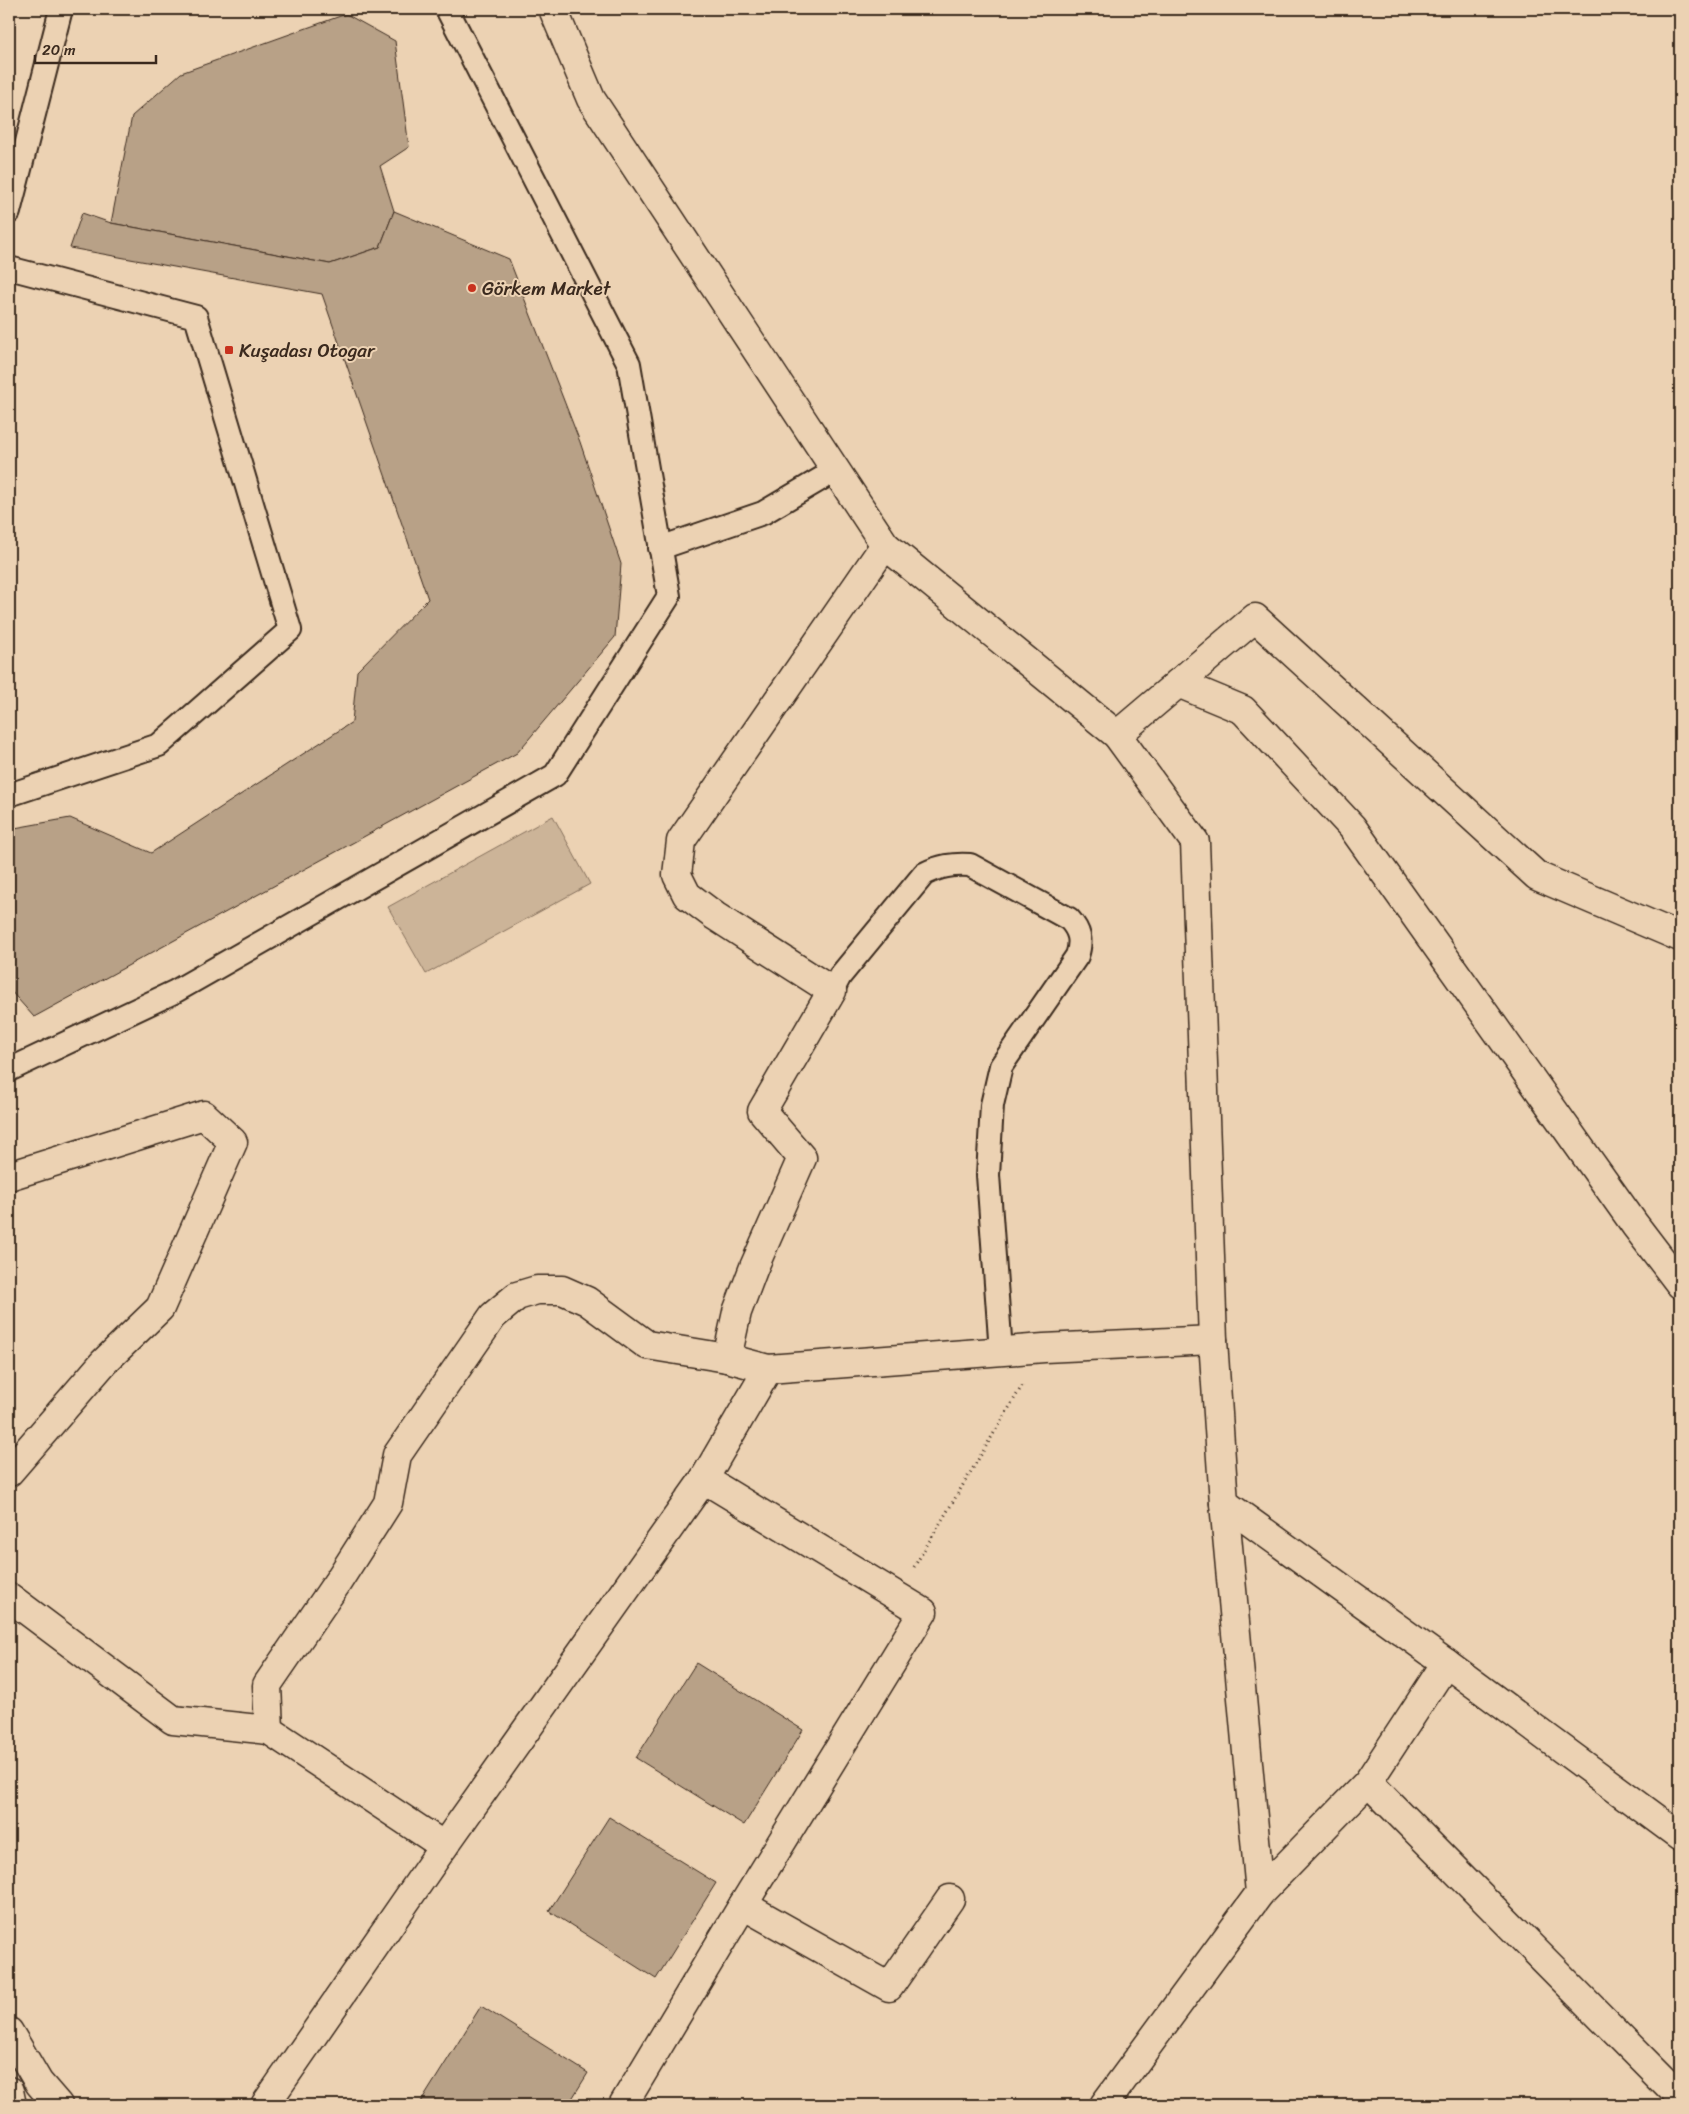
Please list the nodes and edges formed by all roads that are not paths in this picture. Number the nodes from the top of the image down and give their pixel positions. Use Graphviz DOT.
graph roads {
  1 [pos="61,9"];
  2 [pos="448,9"];
  3 [pos="553,9"];
  4 [pos="9,212"];
  5 [pos="9,268"];
  6 [pos="836,470"];
  7 [pos="886,545"];
  8 [pos="660,548"];
  9 [pos="1178,683"];
  10 [pos="1117,734"];
  11 [pos="9,795"];
  12 [pos="1680,937"];
  13 [pos="832,991"];
  14 [pos="9,1070"];
  15 [pos="9,1176"];
  16 [pos="1680,1284"];
  17 [pos="1212,1340"];
  18 [pos="1001,1352"];
  19 [pos="727,1358"];
  20 [pos="768,1369"];
  21 [pos="9,1472"];
  22 [pos="704,1479"];
  23 [pos="1224,1503"];
  24 [pos="9,1598"];
  25 [pos="1446,1663"];
  26 [pos="269,1730"];
  27 [pos="1368,1782"];
  28 [pos="1680,1836"];
  29 [pos="444,1846"];
  30 [pos="1260,1893"];
  31 [pos="950,1899"];
  32 [pos="743,1905"];
  33 [pos="9,2032"];
  34 [pos="9,2091"];
  35 [pos="1680,2097"];
  36 [pos="12,2105"];
  37 [pos="58,2105"];
  38 [pos="265,2105"];
  39 [pos="623,2105"];
  40 [pos="1104,2105"];
  1 -- 4 [label="lane"];
  2 -- 8 [label="lane"];
  3 -- 6 [label="main road"];
  5 -- 11 [label="lane"];
  6 -- 7 [label="main road"];
  6 -- 8 [label="lane"];
  7 -- 10 [label="main road"];
  7 -- 13 [label="main road"];
  8 -- 14 [label="lane"];
  9 -- 10 [label="main road"];
  9 -- 12 [label="main road"];
  9 -- 16 [label="main road"];
  10 -- 17 [label="main road"];
  13 -- 18 [label="lane"];
  13 -- 19 [label="main road"];
  15 -- 21 [label="main road"];
  17 -- 18 [label="main road"];
  17 -- 23 [label="main road"];
  18 -- 20 [label="main road"];
  19 -- 20 [label="main road"];
  19 -- 26 [label="main road"];
  20 -- 22 [label="main road"];
  22 -- 29 [label="main road"];
  22 -- 32 [label="main road"];
  23 -- 25 [label="main road"];
  23 -- 30 [label="main road"];
  24 -- 26 [label="main road"];
  25 -- 27 [label="main road"];
  25 -- 28 [label="main road"];
  26 -- 29 [label="main road"];
  27 -- 30 [label="main road"];
  27 -- 35 [label="main road"];
  29 -- 38 [label="main road"];
  30 -- 40 [label="main road"];
  31 -- 32 [label="main road"];
  32 -- 39 [label="main road"];
  33 -- 37 [label="main road"];
  34 -- 36 [label="main road"];
}
